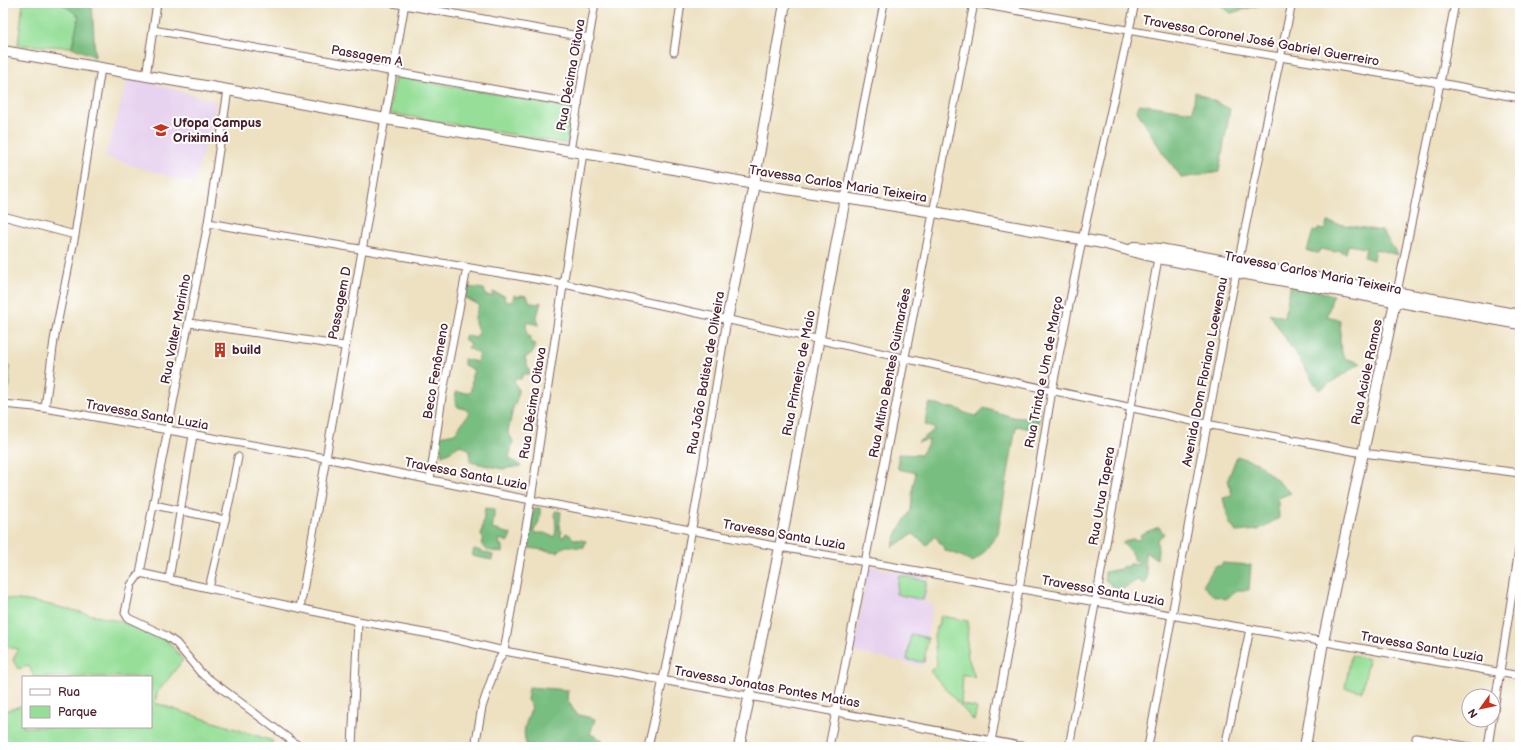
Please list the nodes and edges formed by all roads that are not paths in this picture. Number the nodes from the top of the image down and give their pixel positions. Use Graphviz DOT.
graph roads {
  1 [pos="157,3"];
  2 [pos="393,3"];
  3 [pos="595,3"];
  4 [pos="681,3"];
  5 [pos="785,3"];
  6 [pos="884,3"];
  7 [pos="974,3"];
  8 [pos="1135,3"];
  9 [pos="1292,3"];
  10 [pos="1455,3"];
  11 [pos="405,4"];
  12 [pos="153,30"];
  13 [pos="1128,31"];
  14 [pos="590,38"];
  15 [pos="3,51"];
  16 [pos="674,52"];
  17 [pos="1280,57"];
  18 [pos="101,68"];
  19 [pos="392,72"];
  20 [pos="146,76"];
  21 [pos="1440,83"];
  22 [pos="228,90"];
  23 [pos="1520,98"];
  24 [pos="578,104"];
  25 [pos="386,119"];
  26 [pos="570,151"];
  27 [pos="583,153"];
  28 [pos="754,184"];
  29 [pos="845,198"];
  30 [pos="934,212"];
  31 [pos="3,216"];
  32 [pos="208,223"];
  33 [pos="75,235"];
  34 [pos="1082,240"];
  35 [pos="363,250"];
  36 [pos="1159,254"];
  37 [pos="1237,267"];
  38 [pos="467,268"];
  39 [pos="564,284"];
  40 [pos="1396,297"];
  41 [pos="1520,315"];
  42 [pos="727,320"];
  43 [pos="190,323"];
  44 [pos="1520,324"];
  45 [pos="819,340"];
  46 [pos="344,346"];
  47 [pos="905,358"];
  48 [pos="1052,390"];
  49 [pos="3,404"];
  50 [pos="45,408"];
  51 [pos="1130,408"];
  52 [pos="1206,424"];
  53 [pos="168,430"];
  54 [pos="193,435"];
  55 [pos="1363,453"];
  56 [pos="238,457"];
  57 [pos="325,458"];
  58 [pos="1520,473"];
  59 [pos="430,479"];
  60 [pos="531,499"];
  61 [pos="154,505"];
  62 [pos="181,510"];
  63 [pos="225,520"];
  64 [pos="692,531"];
  65 [pos="1520,543"];
  66 [pos="780,547"];
  67 [pos="866,562"];
  68 [pos="140,573"];
  69 [pos="169,579"];
  70 [pos="209,588"];
  71 [pos="1019,589"];
  72 [pos="1096,603"];
  73 [pos="300,608"];
  74 [pos="1172,615"];
  75 [pos="358,621"];
  76 [pos="1250,629"];
  77 [pos="1323,642"];
  78 [pos="504,651"];
  79 [pos="1500,673"];
  80 [pos="1520,676"];
  81 [pos="664,680"];
  82 [pos="1498,688"];
  83 [pos="749,696"];
  84 [pos="836,712"];
  85 [pos="1491,728"];
  86 [pos="1416,738"];
  87 [pos="991,743"];
  88 [pos="300,747"];
  89 [pos="352,747"];
  90 [pos="475,747"];
  91 [pos="648,747"];
  92 [pos="739,747"];
  93 [pos="829,747"];
  94 [pos="1026,747"];
  95 [pos="1069,747"];
  96 [pos="1148,747"];
  97 [pos="1225,747"];
  98 [pos="1305,747"];
  99 [pos="1471,747"];
  100 [pos="1488,747"];
  1 -- 12 [label="street"];
  2 -- 11 [label="street"];
  3 -- 14 [label="street, Rua Décima Oitava"];
  4 -- 16 [label="street"];
  5 -- 28 [label="main road, Rua João Batista de Oliveira"];
  6 -- 29 [label="street, Rua Primeiro de Maio"];
  7 -- 13 [label="street, Travessa Coronel José Gabriel Guerreiro"];
  7 -- 30 [label="street, Rua Altíno Bentes Guimarães"];
  8 -- 13 [label="street, Rua Trinta e Um de Março"];
  9 -- 17 [label="street, Avenida Dom Floriano Loewenau"];
  10 -- 21 [label="street, Rua Aciole Ramos"];
  11 -- 14 [label="street"];
  11 -- 19 [label="street, Passagem D"];
  12 -- 19 [label="street, Passagem A"];
  12 -- 20 [label="street"];
  13 -- 17 [label="street, Travessa Coronel José Gabriel Guerreiro"];
  13 -- 34 [label="street, Rua Trinta e Um de Março"];
  14 -- 24 [label="street, Rua Décima Oitava"];
  15 -- 18 [label="main road, Travessa Carlos Maria Teixeira"];
  17 -- 21 [label="street, Travessa Coronel José Gabriel Guerreiro"];
  17 -- 37 [label="street, Avenida Dom Floriano Loewenau"];
  18 -- 20 [label="main road, Travessa Carlos Maria Teixeira"];
  18 -- 33 [label="street"];
  19 -- 24 [label="street, Passagem A"];
  19 -- 25 [label="street, Passagem D"];
  20 -- 22 [label="main road, Travessa Carlos Maria Teixeira"];
  21 -- 23 [label="street, Travessa Coronel José Gabriel Guerreiro"];
  21 -- 40 [label="street, Rua Aciole Ramos"];
  22 -- 25 [label="main road, Travessa Carlos Maria Teixeira"];
  22 -- 32 [label="street, Rua Valter Marinho"];
  24 -- 26 [label="street, Rua Décima Oitava"];
  25 -- 26 [label="main road, Travessa Carlos Maria Teixeira"];
  25 -- 35 [label="street, Passagem D"];
  26 -- 27 [label="main road, Travessa Carlos Maria Teixeira"];
  27 -- 28 [label="main road, Travessa Carlos Maria Teixeira"];
  27 -- 39 [label="street, Rua Décima Oitava"];
  28 -- 29 [label="main road, Travessa Carlos Maria Teixeira"];
  28 -- 42 [label="main road, Rua João Batista de Oliveira"];
  29 -- 30 [label="main road, Travessa Carlos Maria Teixeira"];
  29 -- 45 [label="main road, Rua Primeiro de Maio"];
  30 -- 34 [label="main road, Travessa Carlos Maria Teixeira"];
  30 -- 47 [label="street, Rua Altíno Bentes Guimarães"];
  31 -- 33 [label="street"];
  32 -- 35 [label="street"];
  32 -- 43 [label="street, Rua Valter Marinho"];
  33 -- 50 [label="street"];
  34 -- 36 [label="main road, Travessa Carlos Maria Teixeira"];
  34 -- 48 [label="street, Rua Trinta e Um de Março"];
  35 -- 38 [label="street"];
  35 -- 46 [label="street, Passagem D"];
  36 -- 37 [label="main road, Travessa Carlos Maria Teixeira"];
  36 -- 51 [label="street, Rua Urua Tapera"];
  37 -- 40 [label="main road, Travessa Carlos Maria Teixeira"];
  37 -- 52 [label="street, Avenida Dom Floriano Loewenau"];
  38 -- 39 [label="street"];
  38 -- 59 [label="street, Beco Fenômeno"];
  39 -- 42 [label="street"];
  39 -- 60 [label="street, Rua Décima Oitava"];
  40 -- 41 [label="main road, Travessa Carlos Maria Teixeira"];
  40 -- 44 [label="main road, Travessa Carlos Maria Teixeira"];
  40 -- 55 [label="main road, Rua Aciole Ramos"];
  42 -- 45 [label="street"];
  42 -- 64 [label="street, Rua João Batista de Oliveira"];
  43 -- 46 [label="street"];
  43 -- 53 [label="street, Rua Valter Marinho"];
  45 -- 47 [label="street"];
  45 -- 66 [label="main road, Rua Primeiro de Maio"];
  46 -- 57 [label="street, Passagem D"];
  47 -- 48 [label="street"];
  47 -- 67 [label="street, Rua Altíno Bentes Guimarães"];
  48 -- 51 [label="street"];
  48 -- 71 [label="street, Rua Trinta e Um de Março"];
  49 -- 50 [label="street, Travessa Santa Luzia"];
  50 -- 53 [label="street, Travessa Santa Luzia"];
  51 -- 52 [label="street"];
  51 -- 72 [label="street, Rua Urua Tapera"];
  52 -- 55 [label="street"];
  52 -- 74 [label="street, Avenida Dom Floriano Loewenau"];
  53 -- 54 [label="street, Travessa Santa Luzia"];
  53 -- 61 [label="street, Rua Valter Marinho"];
  54 -- 57 [label="street, Travessa Santa Luzia"];
  54 -- 62 [label="street"];
  55 -- 58 [label="street"];
  55 -- 77 [label="main road, Rua Aciole Ramos"];
  56 -- 63 [label="street"];
  57 -- 59 [label="street, Travessa Santa Luzia"];
  57 -- 73 [label="street, Passagem D"];
  59 -- 60 [label="street, Travessa Santa Luzia"];
  60 -- 64 [label="street, Travessa Santa Luzia"];
  60 -- 78 [label="street, Rua Décima Oitava"];
  61 -- 62 [label="street"];
  61 -- 68 [label="street, Rua Valter Marinho"];
  62 -- 63 [label="street"];
  62 -- 69 [label="street"];
  63 -- 70 [label="street"];
  64 -- 66 [label="street, Travessa Santa Luzia"];
  64 -- 81 [label="street, Rua João Batista de Oliveira"];
  65 -- 79 [label="street"];
  66 -- 67 [label="street, Travessa Santa Luzia"];
  66 -- 83 [label="main road, Rua Primeiro de Maio"];
  67 -- 71 [label="street, Travessa Santa Luzia"];
  67 -- 84 [label="street, Rua Altíno Bentes Guimarães"];
  68 -- 69 [label="street"];
  68 -- 88 [label="street, Rua Valter Marinho"];
  69 -- 70 [label="street"];
  70 -- 73 [label="street"];
  71 -- 72 [label="street, Travessa Santa Luzia"];
  71 -- 87 [label="street, Rua Trinta e Um de Março"];
  72 -- 74 [label="street, Travessa Santa Luzia"];
  72 -- 95 [label="street, Rua Urua Tapera"];
  73 -- 75 [label="street"];
  74 -- 76 [label="street, Travessa Santa Luzia"];
  74 -- 96 [label="street, Avenida Dom Floriano Loewenau"];
  75 -- 78 [label="street"];
  75 -- 89 [label="street"];
  76 -- 77 [label="street, Travessa Santa Luzia"];
  76 -- 97 [label="street"];
  77 -- 79 [label="street, Travessa Santa Luzia"];
  77 -- 98 [label="main road, Rua Aciole Ramos"];
  78 -- 81 [label="street, Travessa Jonatas Pontes Matias"];
  78 -- 90 [label="street, Rua Décima Oitava"];
  79 -- 80 [label="street, Travessa Santa Luzia"];
  79 -- 82 [label="street"];
  81 -- 83 [label="street, Travessa Jonatas Pontes Matias"];
  81 -- 91 [label="street, Rua João Batista de Oliveira"];
  83 -- 84 [label="street, Travessa Jonatas Pontes Matias"];
  83 -- 92 [label="main road, Rua Primeiro de Maio"];
  84 -- 87 [label="street, Travessa Jonatas Pontes Matias"];
  84 -- 93 [label="street, Rua Altíno Bentes Guimarães"];
  85 -- 100 [label="street"];
  86 -- 99 [label="street"];
  87 -- 94 [label="street, Travessa Jonatas Pontes Matias"];
}
